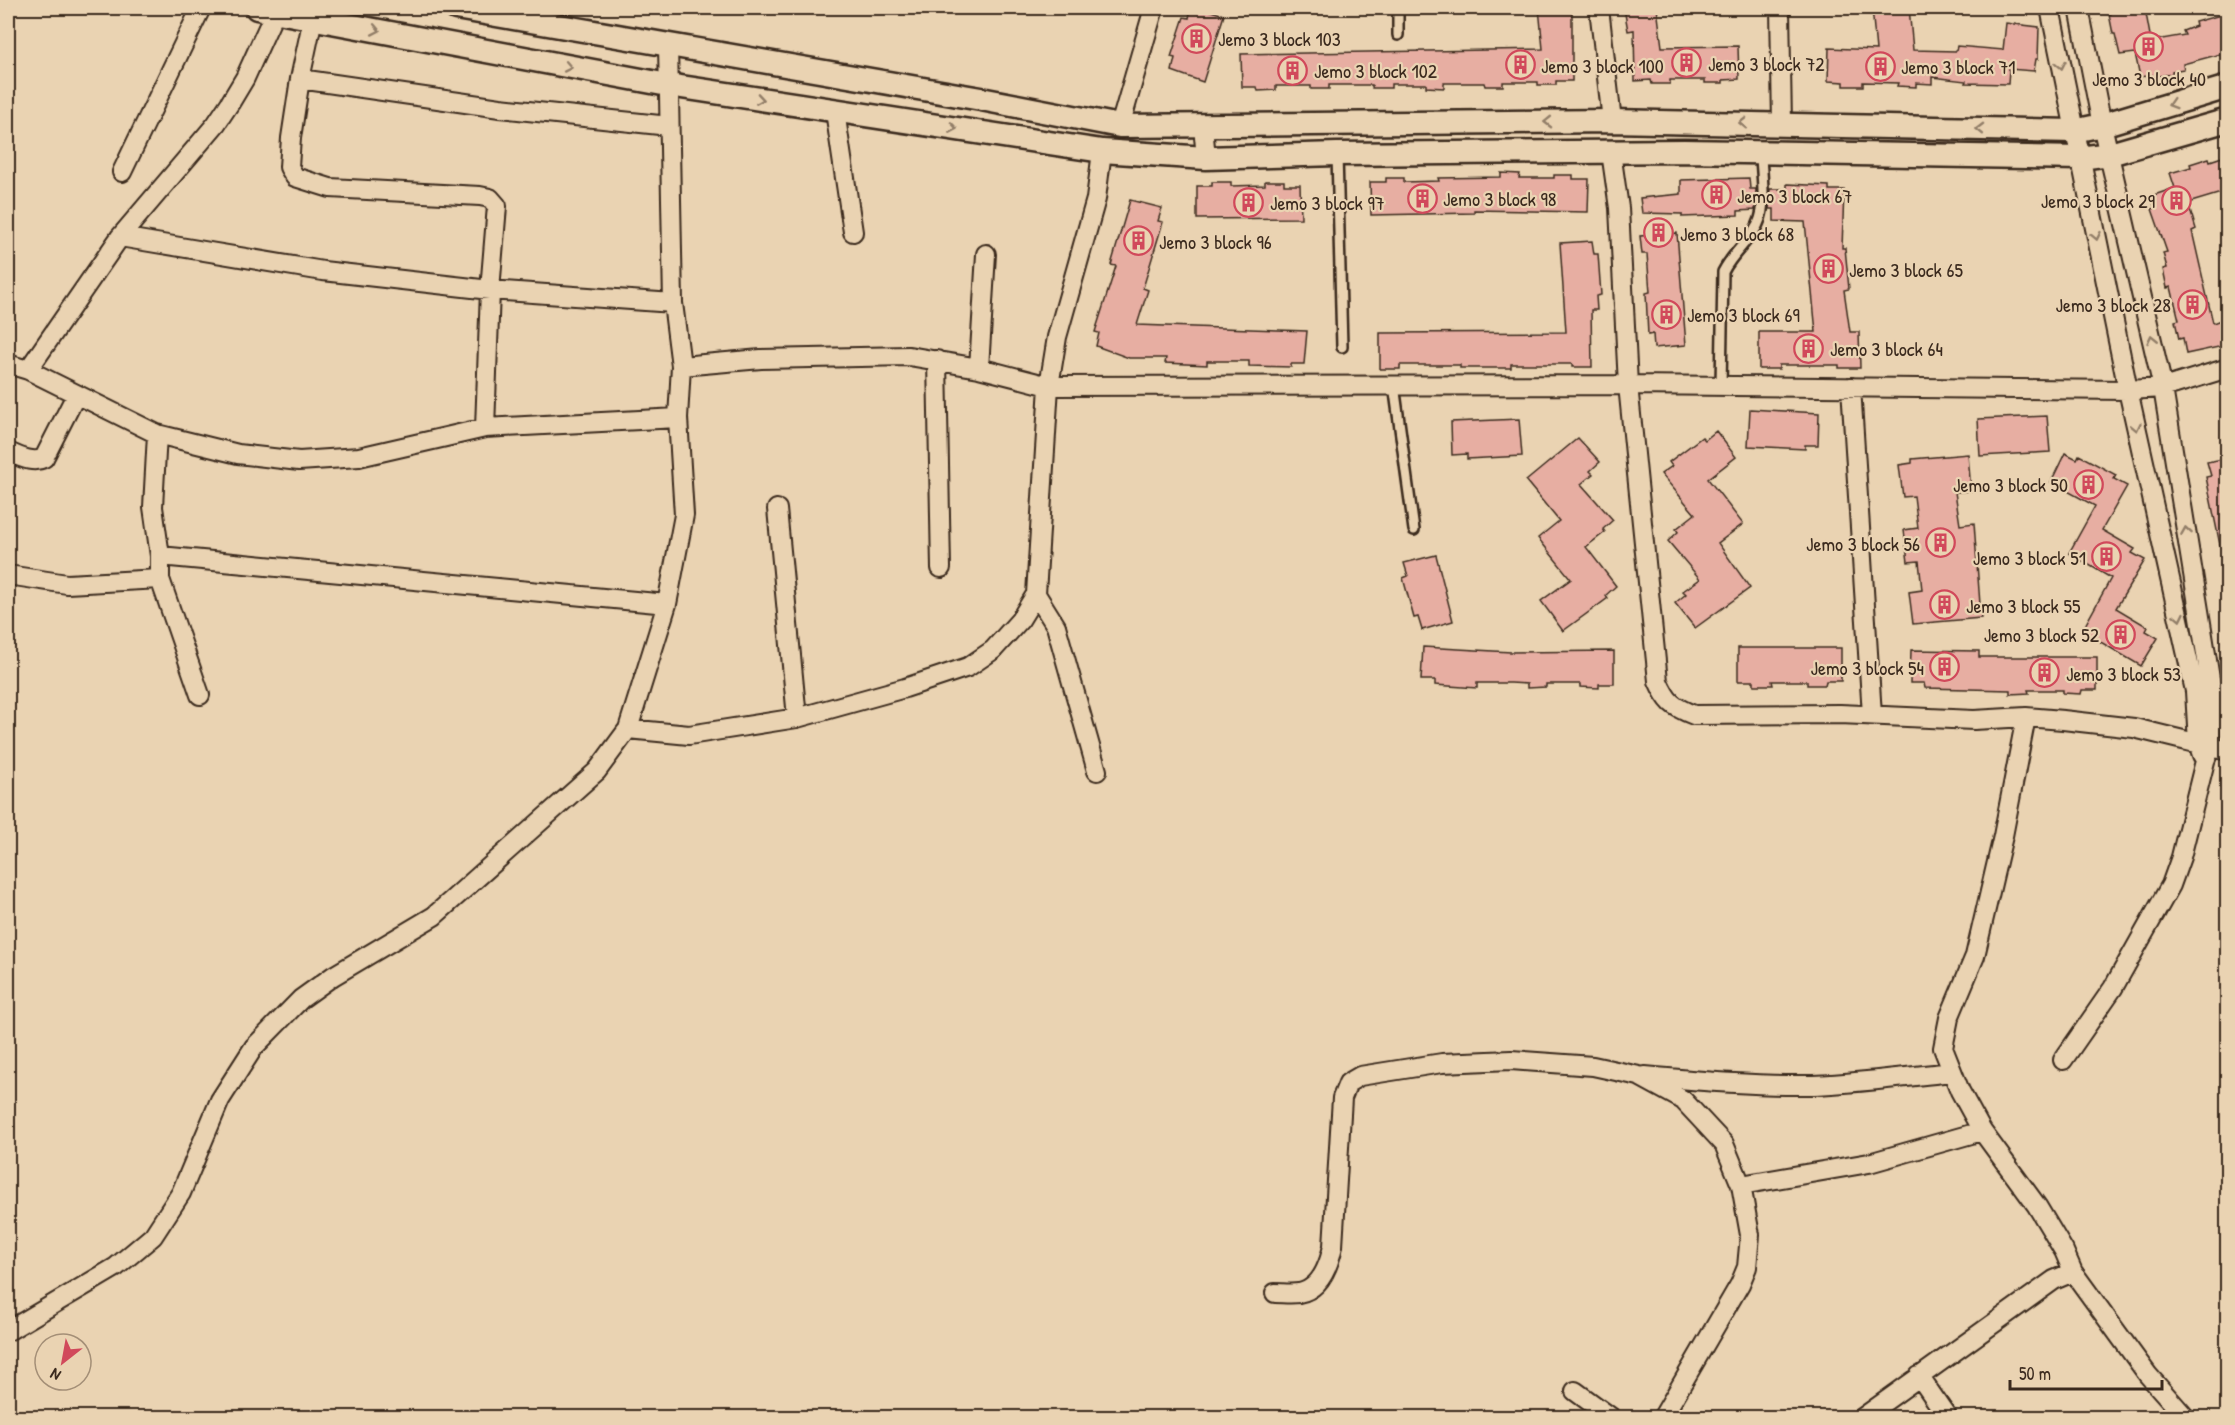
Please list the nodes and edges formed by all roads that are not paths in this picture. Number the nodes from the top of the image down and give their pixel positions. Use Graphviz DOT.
graph roads {
  1 [pos="201,8"];
  2 [pos="456,8"];
  3 [pos="1154,8"];
  4 [pos="1398,8"];
  5 [pos="1599,8"];
  6 [pos="1780,8"];
  7 [pos="2050,8"];
  8 [pos="2079,8"];
  9 [pos="266,10"];
  10 [pos="314,18"];
  11 [pos="1398,35"];
  12 [pos="668,44"];
  13 [pos="300,79"];
  14 [pos="668,85"];
  15 [pos="2228,87"];
  16 [pos="835,111"];
  17 [pos="2228,120"];
  18 [pos="1612,121"];
  19 [pos="1682,122"];
  20 [pos="1782,124"];
  21 [pos="2102,125"];
  22 [pos="669,126"];
  23 [pos="1120,126"];
  24 [pos="1203,126"];
  25 [pos="2074,131"];
  26 [pos="1102,151"];
  27 [pos="1684,151"];
  28 [pos="1611,152"];
  29 [pos="1761,153"];
  30 [pos="1337,154"];
  31 [pos="2110,154"];
  32 [pos="1206,158"];
  33 [pos="2080,158"];
  34 [pos="122,172"];
  35 [pos="853,232"];
  36 [pos="120,237"];
  37 [pos="986,254"];
  38 [pos="490,290"];
  39 [pos="673,303"];
  40 [pos="1342,346"];
  41 [pos="937,360"];
  42 [pos="8,364"];
  43 [pos="681,366"];
  44 [pos="979,368"];
  45 [pos="2228,368"];
  46 [pos="28,370"];
  47 [pos="1394,385"];
  48 [pos="1628,385"];
  49 [pos="1049,386"];
  50 [pos="1721,386"];
  51 [pos="1851,387"];
  52 [pos="2163,388"];
  53 [pos="2128,390"];
  54 [pos="76,395"];
  55 [pos="678,418"];
  56 [pos="486,428"];
  57 [pos="157,434"];
  58 [pos="8,452"];
  59 [pos="777,510"];
  60 [pos="1414,530"];
  61 [pos="160,556"];
  62 [pos="941,568"];
  63 [pos="8,575"];
  64 [pos="160,579"];
  65 [pos="1036,594"];
  66 [pos="667,604"];
  67 [pos="2212,689"];
  68 [pos="200,695"];
  69 [pos="1872,715"];
  70 [pos="2026,717"];
  71 [pos="796,718"];
  72 [pos="628,729"];
  73 [pos="2210,750"];
  74 [pos="1097,771"];
  75 [pos="2063,1060"];
  76 [pos="1951,1072"];
  77 [pos="1639,1076"];
  78 [pos="1982,1131"];
  79 [pos="1741,1185"];
  80 [pos="2073,1272"];
  81 [pos="1275,1293"];
  82 [pos="8,1330"];
  83 [pos="1919,1376"];
  84 [pos="1575,1391"];
  85 [pos="2179,1416"];
  86 [pos="1612,1418"];
  87 [pos="1662,1418"];
  88 [pos="1862,1418"];
  89 [pos="1948,1418"];
  1 -- 34 [label="street"];
  2 -- 12 [label="street"];
  3 -- 23 [label="street"];
  4 -- 11 [label="lane"];
  5 -- 18 [label="street"];
  6 -- 20 [label="street"];
  7 -- 25 [label="street, one-way"];
  8 -- 21 [label="street"];
  9 -- 10 [label="street"];
  9 -- 36 [label="street"];
  10 -- 13 [label="street"];
  10 -- 14 [label="street, one-way"];
  12 -- 14 [label="street"];
  12 -- 23 [label="street"];
  13 -- 22 [label="street"];
  13 -- 38 [label="street"];
  14 -- 16 [label="street, one-way"];
  14 -- 22 [label="street"];
  15 -- 21 [label="street, one-way"];
  16 -- 26 [label="street, one-way"];
  16 -- 35 [label="street"];
  17 -- 31 [label="street"];
  18 -- 19 [label="street"];
  18 -- 24 [label="street, one-way"];
  20 -- 19 [label="street, one-way"];
  19 -- 27 [label="street"];
  25 -- 20 [label="street, one-way"];
  21 -- 25 [label="street"];
  21 -- 31 [label="street"];
  22 -- 39 [label="street"];
  23 -- 24 [label="street"];
  24 -- 32 [label="street"];
  25 -- 33 [label="street"];
  26 -- 32 [label="street"];
  26 -- 49 [label="street"];
  27 -- 28 [label="street"];
  27 -- 29 [label="street"];
  28 -- 30 [label="street"];
  28 -- 48 [label="street"];
  29 -- 33 [label="street"];
  29 -- 50 [label="lane"];
  30 -- 32 [label="street"];
  30 -- 40 [label="lane"];
  31 -- 33 [label="street"];
  52 -- 31 [label="street, one-way"];
  33 -- 53 [label="street, one-way"];
  36 -- 38 [label="street"];
  36 -- 46 [label="street"];
  37 -- 44 [label="street"];
  38 -- 39 [label="street"];
  38 -- 56 [label="street"];
  39 -- 43 [label="street"];
  41 -- 43 [label="street"];
  41 -- 44 [label="street"];
  41 -- 62 [label="street"];
  42 -- 46 [label="street"];
  43 -- 55 [label="street"];
  44 -- 49 [label="street"];
  45 -- 52 [label="street"];
  46 -- 54 [label="street"];
  47 -- 48 [label="street"];
  47 -- 49 [label="street"];
  47 -- 60 [label="lane"];
  48 -- 50 [label="street"];
  48 -- 69 [label="street"];
  49 -- 65 [label="street"];
  50 -- 51 [label="street"];
  51 -- 53 [label="street"];
  51 -- 69 [label="street"];
  52 -- 53 [label="street"];
  67 -- 52 [label="street, one-way"];
  53 -- 67 [label="street, one-way"];
  54 -- 57 [label="street"];
  54 -- 58 [label="street"];
  55 -- 56 [label="street"];
  55 -- 66 [label="street"];
  56 -- 57 [label="street"];
  57 -- 61 [label="street"];
  59 -- 71 [label="street"];
  61 -- 64 [label="street"];
  61 -- 66 [label="street"];
  63 -- 64 [label="street"];
  64 -- 68 [label="street"];
  65 -- 71 [label="street"];
  65 -- 74 [label="street"];
  66 -- 72 [label="street"];
  67 -- 73 [label="street"];
  69 -- 70 [label="street"];
  70 -- 73 [label="street"];
  70 -- 76 [label="street"];
  71 -- 72 [label="street"];
  72 -- 82 [label="street"];
  73 -- 75 [label="street"];
  76 -- 77 [label="street"];
  76 -- 78 [label="street"];
  77 -- 79 [label="street"];
  77 -- 81 [label="street"];
  78 -- 79 [label="street"];
  78 -- 80 [label="street"];
  79 -- 87 [label="street"];
  80 -- 83 [label="street"];
  80 -- 85 [label="street"];
  83 -- 88 [label="street"];
  83 -- 89 [label="street"];
  84 -- 86 [label="street"];
}
